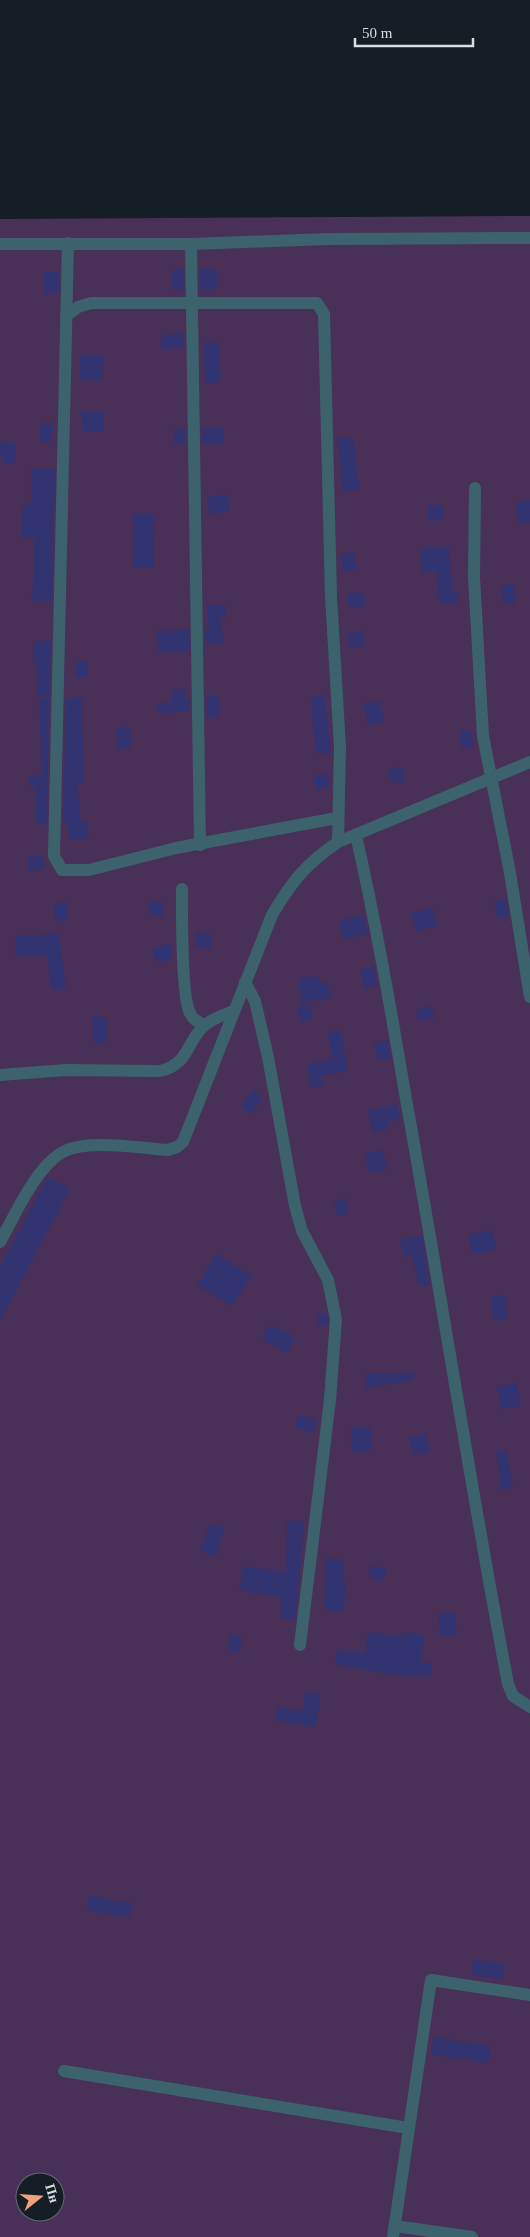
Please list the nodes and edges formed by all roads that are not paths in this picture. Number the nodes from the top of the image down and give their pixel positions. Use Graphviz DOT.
graph roads {
  1 [pos="530,238"];
  2 [pos="68,243"];
  3 [pos="0,244"];
  4 [pos="192,244"];
  5 [pos="192,304"];
  6 [pos="66,316"];
  7 [pos="475,488"];
  8 [pos="530,762"];
  9 [pos="491,778"];
  10 [pos="337,818"];
  11 [pos="356,835"];
  12 [pos="338,842"];
  13 [pos="200,845"];
  14 [pos="182,888"];
  15 [pos="245,982"];
  16 [pos="530,997"];
  17 [pos="233,1011"];
  18 [pos="205,1025"];
  19 [pos="0,1076"];
  20 [pos="0,1242"];
  21 [pos="300,1645"];
  22 [pos="530,1707"];
  23 [pos="530,1995"];
  24 [pos="64,2071"];
  25 [pos="408,2128"];
  26 [pos="394,2231"];
  27 [pos="472,2237"];
  1 -- 4 [label="street"];
  2 -- 3 [label="street"];
  2 -- 4 [label="street"];
  2 -- 6 [label="street"];
  4 -- 5 [label="street"];
  5 -- 6 [label="street"];
  5 -- 10 [label="street"];
  5 -- 13 [label="street"];
  6 -- 13 [label="street"];
  7 -- 9 [label="street"];
  8 -- 9 [label="street"];
  9 -- 11 [label="street"];
  9 -- 16 [label="street"];
  10 -- 12 [label="street"];
  10 -- 13 [label="street"];
  11 -- 12 [label="street"];
  11 -- 22 [label="street"];
  12 -- 15 [label="street"];
  14 -- 18 [label="street"];
  15 -- 17 [label="street"];
  15 -- 21 [label="street"];
  17 -- 18 [label="street"];
  17 -- 20 [label="street"];
  18 -- 19 [label="street"];
  23 -- 25 [label="street"];
  24 -- 25 [label="street"];
  25 -- 26 [label="street"];
  26 -- 27 [label="street"];
}
